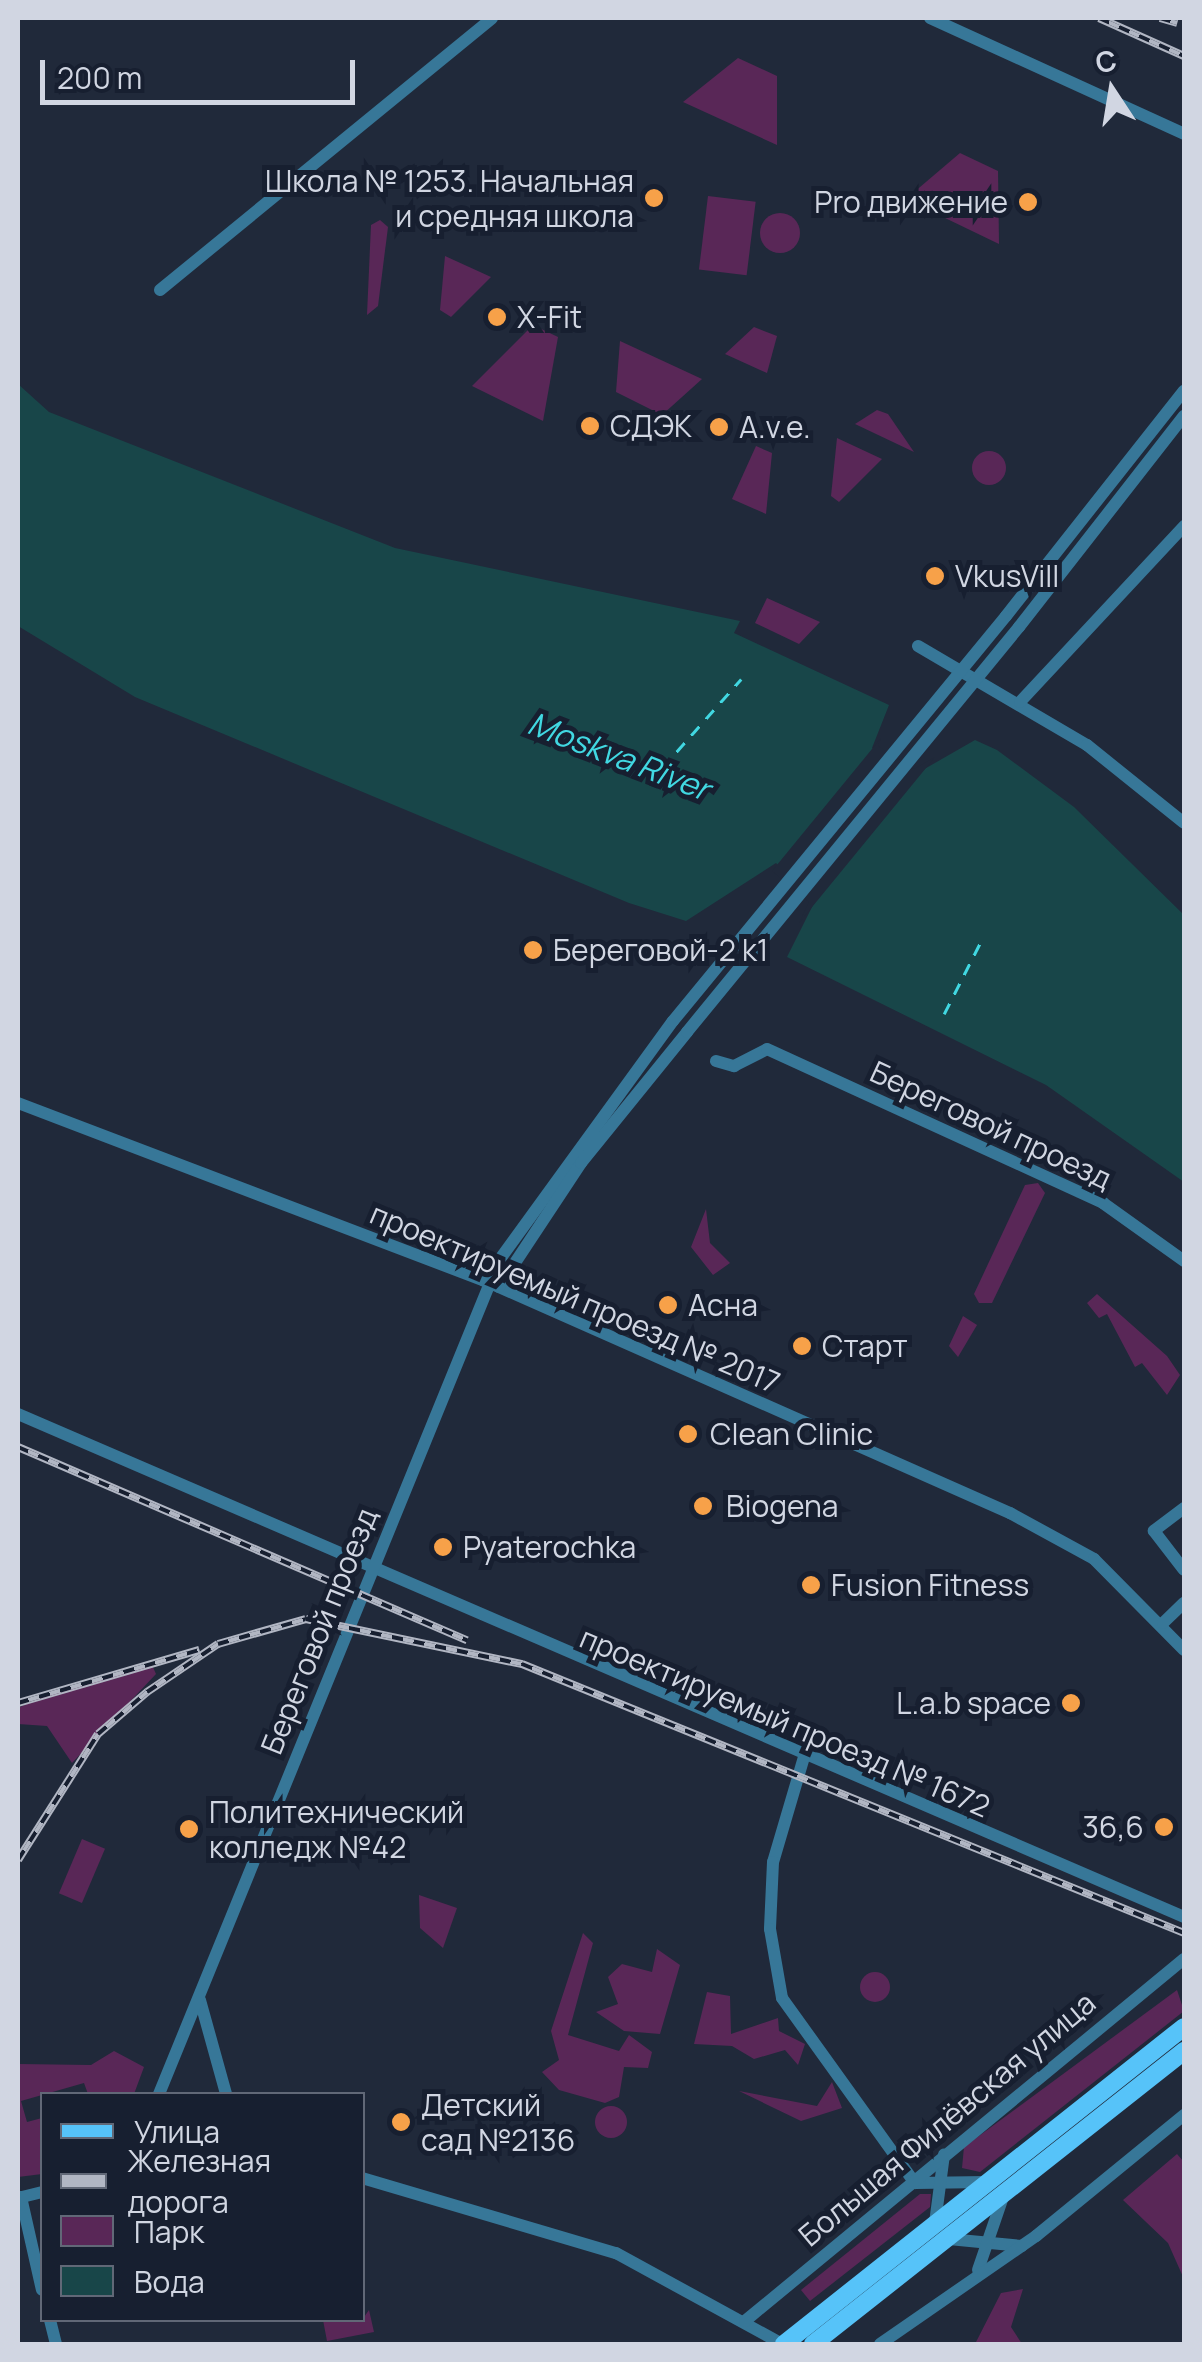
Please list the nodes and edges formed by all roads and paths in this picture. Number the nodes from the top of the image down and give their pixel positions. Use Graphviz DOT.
graph roads {
  1 [pos="492,18"];
  2 [pos="930,18"];
  3 [pos="1184,134"];
  4 [pos="160,290"];
  5 [pos="1184,390"];
  6 [pos="1184,416"];
  7 [pos="1184,424"];
  8 [pos="1158,450"];
  9 [pos="1184,526"];
  10 [pos="918,646"];
  11 [pos="1020,702"];
  12 [pos="1184,823"];
  13 [pos="716,1061"];
  14 [pos="18,1102"];
  15 [pos="1184,1261"];
  16 [pos="491,1284"];
  17 [pos="18,1414"];
  18 [pos="1184,1508"];
  19 [pos="369,1566"];
  20 [pos="1184,1570"];
  21 [pos="1184,1603"];
  22 [pos="1163,1622"];
  23 [pos="1184,1650"];
  24 [pos="804,1757"];
  25 [pos="1184,1917"];
  26 [pos="1184,1959"];
  27 [pos="200,2000"];
  28 [pos="1184,2027"];
  29 [pos="1184,2052"];
  30 [pos="160,2092"];
  31 [pos="225,2092"];
  32 [pos="1184,2115"];
  33 [pos="1052,2144"];
  34 [pos="949,2148"];
  35 [pos="365,2179"];
  36 [pos="915,2183"];
  37 [pos="942,2185"];
  38 [pos="969,2185"];
  39 [pos="1000,2185"];
  40 [pos="19,2197"];
  41 [pos="996,2211"];
  42 [pos="937,2235"];
  43 [pos="1036,2236"];
  44 [pos="988,2240"];
  45 [pos="1022,2246"];
  46 [pos="978,2270"];
  47 [pos="40,2282"];
  48 [pos="745,2321"];
  49 [pos="783,2344"];
  50 [pos="812,2344"];
  51 [pos="880,2344"];
  1 -- 4 [label="street"];
  2 -- 3 [label="street"];
  5 -- 16 [label="street, bridge"];
  6 -- 8 [label="street"];
  7 -- 8 [label="street"];
  8 -- 16 [label="street, bridge"];
  9 -- 11 [label="street"];
  10 -- 11 [label="street"];
  11 -- 12 [label="street"];
  13 -- 15 [label="street, Береговой проезд"];
  14 -- 16 [label="street, проектируемый проезд № 2017"];
  16 -- 19 [label="street, Береговой проезд"];
  16 -- 22 [label="street, проектируемый проезд № 2017"];
  17 -- 19 [label="street, проектируемый проезд № 1672"];
  18 -- 20 [label="street"];
  19 -- 24 [label="street, проектируемый проезд № 1672"];
  19 -- 27 [label="street, Береговой проезд"];
  21 -- 22 [label="street"];
  22 -- 23 [label="street, проектируемый проезд № 2017"];
  24 -- 25 [label="street, проектируемый проезд № 1672"];
  24 -- 36 [label="street"];
  26 -- 34 [label="street, Большая Филёвская улица"];
  27 -- 30 [label="street, Береговой проезд"];
  27 -- 31 [label="street"];
  28 -- 33 [label="main road"];
  29 -- 33 [label="main road"];
  32 -- 43 [label="street"];
  33 -- 39 [label="main road"];
  34 -- 36 [label="street, Большая Филёвская улица"];
  34 -- 37 [label="street"];
  34 -- 38 [label="street"];
  35 -- 48 [label="street"];
  36 -- 37 [label="street"];
  36 -- 48 [label="street, Большая Филёвская улица"];
  37 -- 38 [label="street"];
  37 -- 42 [label="street"];
  38 -- 39 [label="street"];
  39 -- 41 [label="street"];
  39 -- 42 [label="main road"];
  40 -- 47 [label="street"];
  41 -- 43 [label="street"];
  41 -- 44 [label="street"];
  42 -- 44 [label="street"];
  42 -- 49 [label="main road"];
  42 -- 50 [label="main road"];
  43 -- 45 [label="street"];
  44 -- 45 [label="street"];
  44 -- 46 [label="street"];
  45 -- 46 [label="street"];
  46 -- 51 [label="street"];
  48 -- 49 [label="street"];
}
